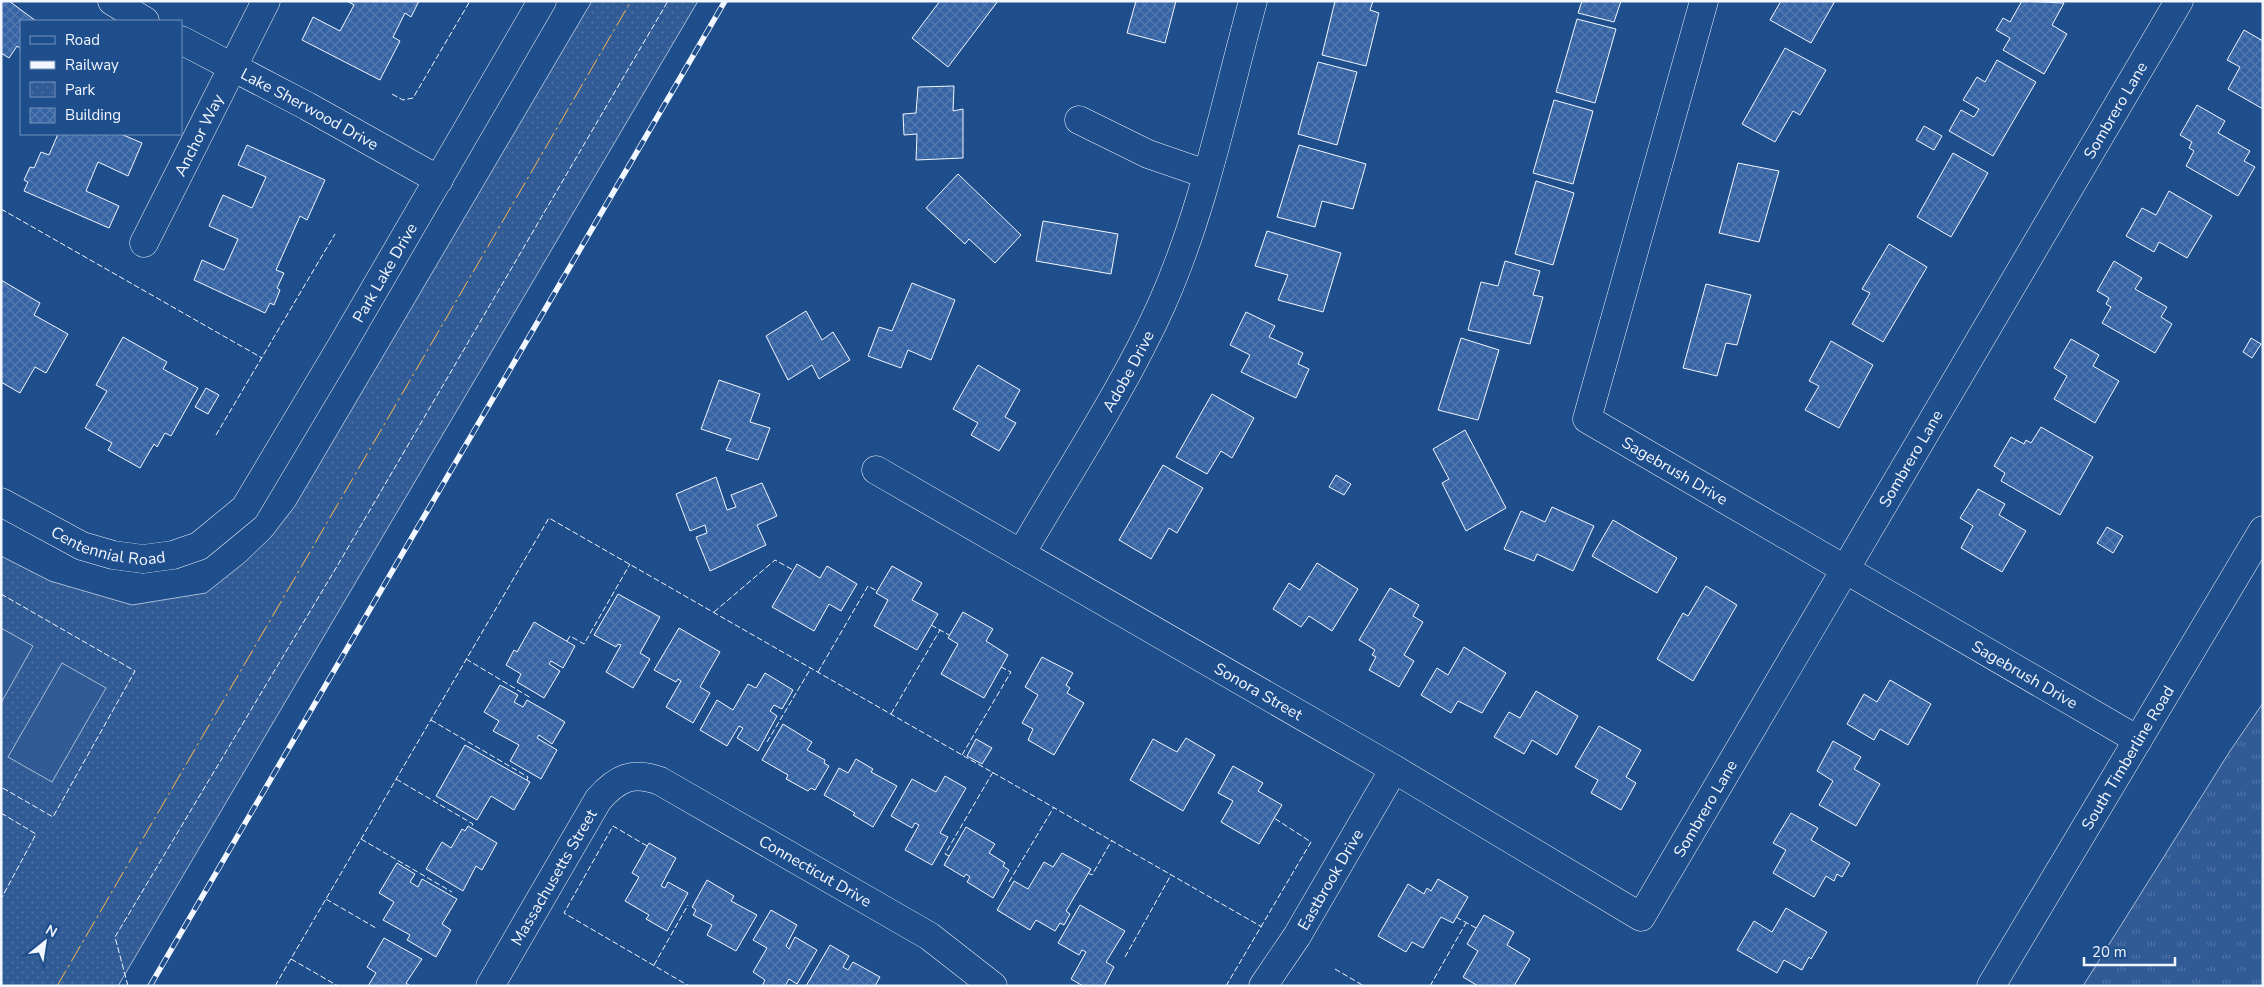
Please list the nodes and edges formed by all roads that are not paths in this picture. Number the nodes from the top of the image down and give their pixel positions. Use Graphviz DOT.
graph roads {
  1 [pos="112,1"];
  2 [pos="266,1"];
  3 [pos="542,1"];
  4 [pos="1253,1"];
  5 [pos="1704,1"];
  6 [pos="2179,1"];
  7 [pos="143,20"];
  8 [pos="182,41"];
  9 [pos="231,67"];
  10 [pos="1079,120"];
  11 [pos="1206,174"];
  12 [pos="439,180"];
  13 [pos="144,242"];
  14 [pos="876,470"];
  15 [pos="1,502"];
  16 [pos="2263,530"];
  17 [pos="216,534"];
  18 [pos="1021,554"];
  19 [pos="1846,571"];
  20 [pos="2138,740"];
  21 [pos="1394,770"];
  22 [pos="628,777"];
  23 [pos="1641,917"];
  24 [pos="490,986"];
  25 [pos="993,986"];
  26 [pos="1263,986"];
  27 [pos="1992,986"];
  1 -- 7 [label="street"];
  2 -- 9 [label="street, Anchor Way"];
  3 -- 12 [label="street, Park Lake Drive"];
  4 -- 11 [label="street, Adobe Drive"];
  5 -- 19 [label="street, Sagebrush Drive"];
  6 -- 19 [label="street, Sombrero Lane"];
  8 -- 9 [label="street, Lake Sherwood Drive"];
  9 -- 12 [label="street, Lake Sherwood Drive"];
  9 -- 13 [label="street, Anchor Way"];
  10 -- 11 [label="street"];
  11 -- 18 [label="street, Adobe Drive"];
  12 -- 17 [label="street, Park Lake Drive"];
  14 -- 18 [label="street, Sonora Street"];
  15 -- 17 [label="street, Centennial Road"];
  16 -- 20 [label="street, South Timberline Road"];
  18 -- 21 [label="street, Sonora Street"];
  19 -- 20 [label="street, Sagebrush Drive"];
  19 -- 23 [label="street, Sombrero Lane"];
  20 -- 27 [label="street, South Timberline Road"];
  21 -- 23 [label="street, Sonora Street"];
  21 -- 26 [label="street, Eastbrook Drive"];
  22 -- 24 [label="street, Massachusetts Street"];
  22 -- 25 [label="street, Connecticut Drive"];
}
